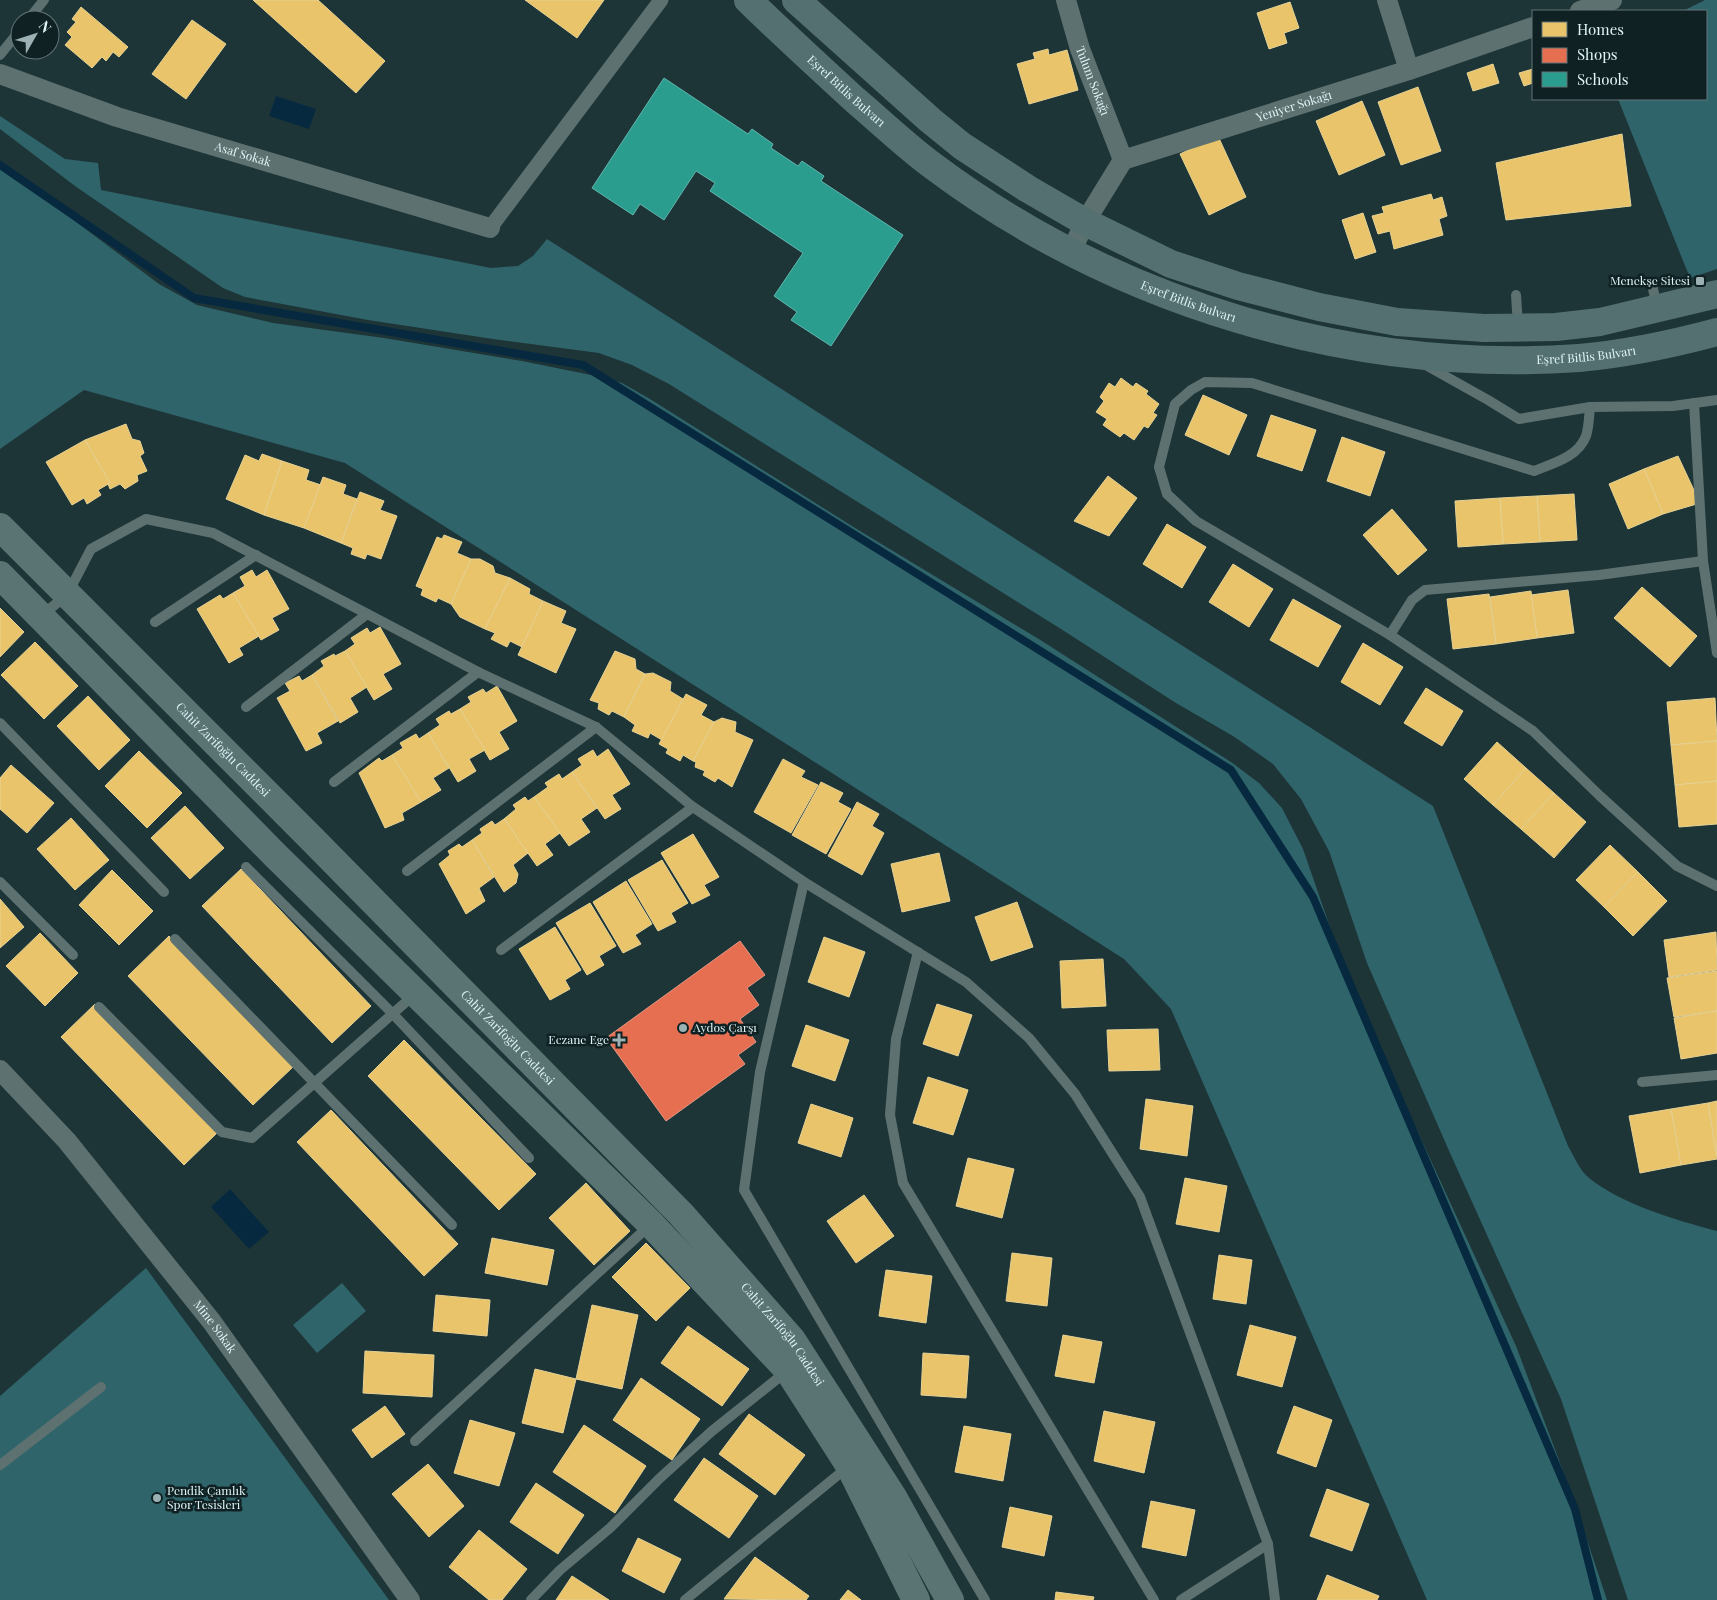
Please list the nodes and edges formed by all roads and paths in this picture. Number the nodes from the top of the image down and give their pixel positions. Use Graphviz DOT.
graph roads {
  1 [pos="44,0"];
  2 [pos="661,0"];
  3 [pos="748,0"];
  4 [pos="796,0"];
  5 [pos="1066,0"];
  6 [pos="1387,0"];
  7 [pos="1612,0"];
  8 [pos="36,10"];
  9 [pos="1583,10"];
  10 [pos="1532,27"];
  11 [pos="10,42"];
  12 [pos="0,54"];
  13 [pos="1409,70"];
  14 [pos="0,74"];
  15 [pos="1123,160"];
  16 [pos="1085,222"];
  17 [pos="490,228"];
  18 [pos="1070,252"];
  19 [pos="1717,294"];
  20 [pos="1516,295"];
  21 [pos="1518,328"];
  22 [pos="1717,332"];
  23 [pos="1404,353"];
  24 [pos="1717,400"];
  25 [pos="1694,403"];
  26 [pos="1590,407"];
  27 [pos="0,526"];
  28 [pos="256,555"];
  29 [pos="1703,561"];
  30 [pos="0,575"];
  31 [pos="67,595"];
  32 [pos="367,614"];
  33 [pos="40,616"];
  34 [pos="155,622"];
  35 [pos="1390,635"];
  36 [pos="1717,653"];
  37 [pos="478,672"];
  38 [pos="246,708"];
  39 [pos="0,723"];
  40 [pos="596,727"];
  41 [pos="334,782"];
  42 [pos="693,807"];
  43 [pos="246,867"];
  44 [pos="407,871"];
  45 [pos="0,882"];
  46 [pos="804,882"];
  47 [pos="1717,886"];
  48 [pos="164,892"];
  49 [pos="175,939"];
  50 [pos="501,950"];
  51 [pos="918,952"];
  52 [pos="72,955"];
  53 [pos="416,993"];
  54 [pos="99,1006"];
  55 [pos="393,1014"];
  56 [pos="0,1070"];
  57 [pos="1717,1075"];
  58 [pos="1642,1082"];
  59 [pos="314,1084"];
  60 [pos="530,1158"];
  61 [pos="651,1224"];
  62 [pos="452,1225"];
  63 [pos="788,1370"];
  64 [pos="101,1387"];
  65 [pos="415,1441"];
  66 [pos="0,1465"];
  67 [pos="849,1465"];
  68 [pos="1268,1544"];
  69 [pos="410,1600"];
  70 [pos="531,1600"];
  71 [pos="685,1600"];
  72 [pos="916,1600"];
  73 [pos="950,1600"];
  74 [pos="985,1600"];
  75 [pos="1154,1600"];
  76 [pos="1181,1600"];
  77 [pos="1275,1600"];
  1 -- 8 [label="lane"];
  2 -- 17 [label="street"];
  3 -- 18 [label="main road, Eşref Bitlis Bulvarı"];
  4 -- 16 [label="main road"];
  5 -- 15 [label="street, Tulum Sokağı"];
  6 -- 13 [label="street"];
  7 -- 9 [label="street"];
  10 -- 13 [label="street, Yeniyer Sokağı"];
  11 -- 12 [label="lane"];
  13 -- 15 [label="street, Yeniyer Sokağı"];
  14 -- 17 [label="street, Asaf Sokak"];
  15 -- 16 [label="street"];
  16 -- 18 [label="street"];
  16 -- 21 [label="main road"];
  18 -- 23 [label="main road, Eşref Bitlis Bulvarı"];
  19 -- 21 [label="main road"];
  20 -- 21 [label="lane"];
  22 -- 23 [label="main road, Eşref Bitlis Bulvarı"];
  23 -- 26 [label="lane"];
  24 -- 25 [label="lane"];
  25 -- 26 [label="lane"];
  25 -- 29 [label="lane"];
  26 -- 35 [label="lane"];
  27 -- 31 [label="main road, Cahit Zarifoğlu Caddesi"];
  28 -- 31 [label="lane"];
  28 -- 32 [label="lane"];
  28 -- 34 [label="lane"];
  29 -- 35 [label="lane"];
  29 -- 36 [label="lane"];
  30 -- 33 [label="main road, Cahit Zarifoğlu Caddesi"];
  31 -- 33 [label="lane"];
  31 -- 73 [label="main road, Cahit Zarifoğlu Caddesi"];
  32 -- 37 [label="lane"];
  32 -- 38 [label="lane"];
  33 -- 53 [label="main road, Cahit Zarifoğlu Caddesi"];
  35 -- 47 [label="lane"];
  37 -- 40 [label="lane"];
  37 -- 41 [label="lane"];
  39 -- 48 [label="lane"];
  40 -- 42 [label="lane"];
  40 -- 44 [label="lane"];
  42 -- 46 [label="lane"];
  42 -- 50 [label="lane"];
  43 -- 55 [label="lane"];
  45 -- 52 [label="lane"];
  46 -- 51 [label="lane"];
  46 -- 74 [label="lane"];
  49 -- 59 [label="lane"];
  51 -- 68 [label="lane"];
  51 -- 75 [label="lane"];
  53 -- 55 [label="lane"];
  53 -- 61 [label="main road, Cahit Zarifoğlu Caddesi"];
  54 -- 59 [label="lane"];
  55 -- 59 [label="lane"];
  55 -- 60 [label="lane"];
  56 -- 69 [label="street, Mine Sokak"];
  57 -- 58 [label="lane"];
  59 -- 62 [label="lane"];
  61 -- 63 [label="main road, Cahit Zarifoğlu Caddesi"];
  61 -- 65 [label="lane"];
  63 -- 67 [label="main road, Cahit Zarifoğlu Caddesi"];
  63 -- 70 [label="lane"];
  64 -- 66 [label="lane"];
  67 -- 71 [label="lane"];
  67 -- 72 [label="main road, Cahit Zarifoğlu Caddesi"];
  68 -- 76 [label="lane"];
  68 -- 77 [label="lane"];
}
